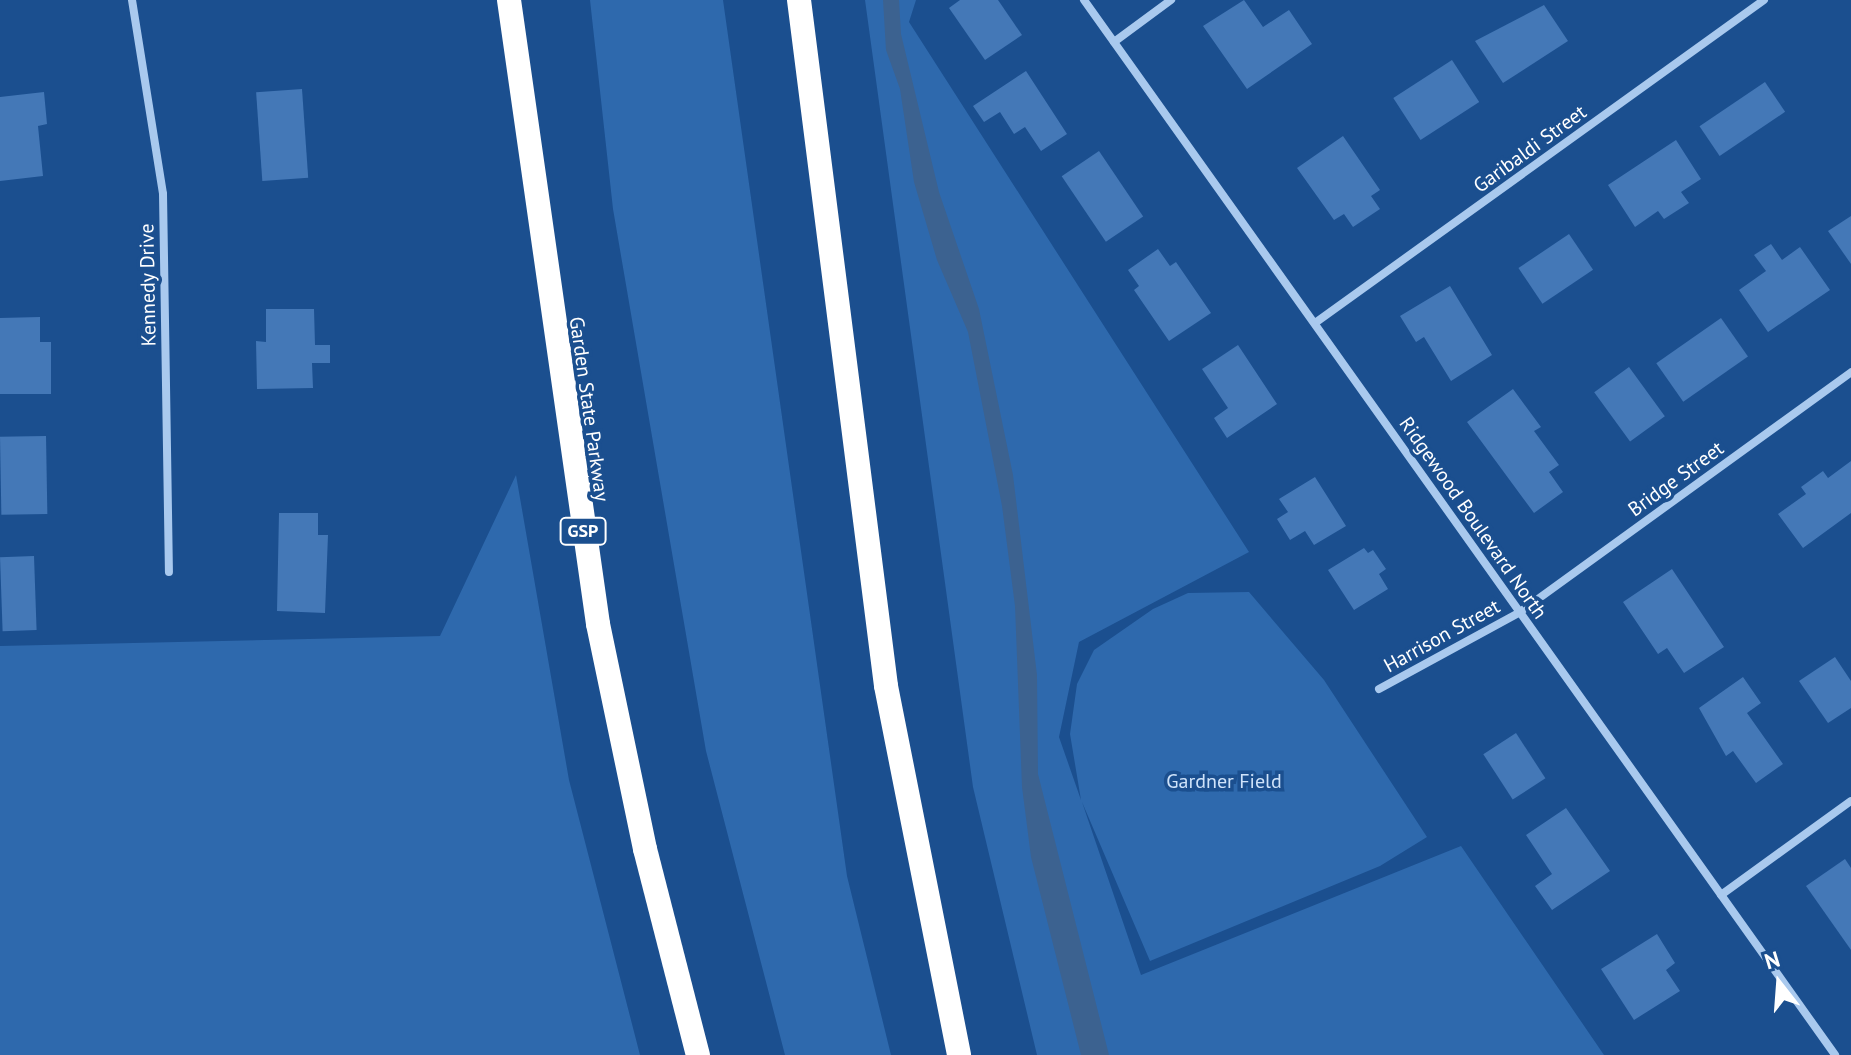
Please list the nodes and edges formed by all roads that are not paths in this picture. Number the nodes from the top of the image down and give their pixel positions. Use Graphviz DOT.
graph roads {
  1 [pos="132,0"];
  2 [pos="509,0"];
  3 [pos="799,0"];
  4 [pos="1084,0"];
  5 [pos="1171,0"];
  6 [pos="1764,0"];
  7 [pos="1114,42"];
  8 [pos="1315,323"];
  9 [pos="1851,372"];
  10 [pos="169,572"];
  11 [pos="1520,612"];
  12 [pos="1379,689"];
  13 [pos="1851,801"];
  14 [pos="1721,895"];
  15 [pos="698,1055"];
  16 [pos="959,1055"];
  17 [pos="1835,1055"];
  1 -- 10 [label="street, Kennedy Drive"];
  2 -- 15 [label="highway, Garden State Parkway / GSP"];
  3 -- 16 [label="highway"];
  4 -- 7 [label="street, Ridgewood Boulevard North"];
  5 -- 7 [label="street"];
  6 -- 8 [label="street, Garibaldi Street"];
  7 -- 8 [label="street, Ridgewood Boulevard North"];
  8 -- 11 [label="street, Ridgewood Boulevard North"];
  9 -- 11 [label="street, Bridge Street"];
  11 -- 12 [label="street, Harrison Street"];
  11 -- 14 [label="street, Ridgewood Boulevard North"];
  13 -- 14 [label="street"];
  14 -- 17 [label="street, Ridgewood Boulevard North"];
}
